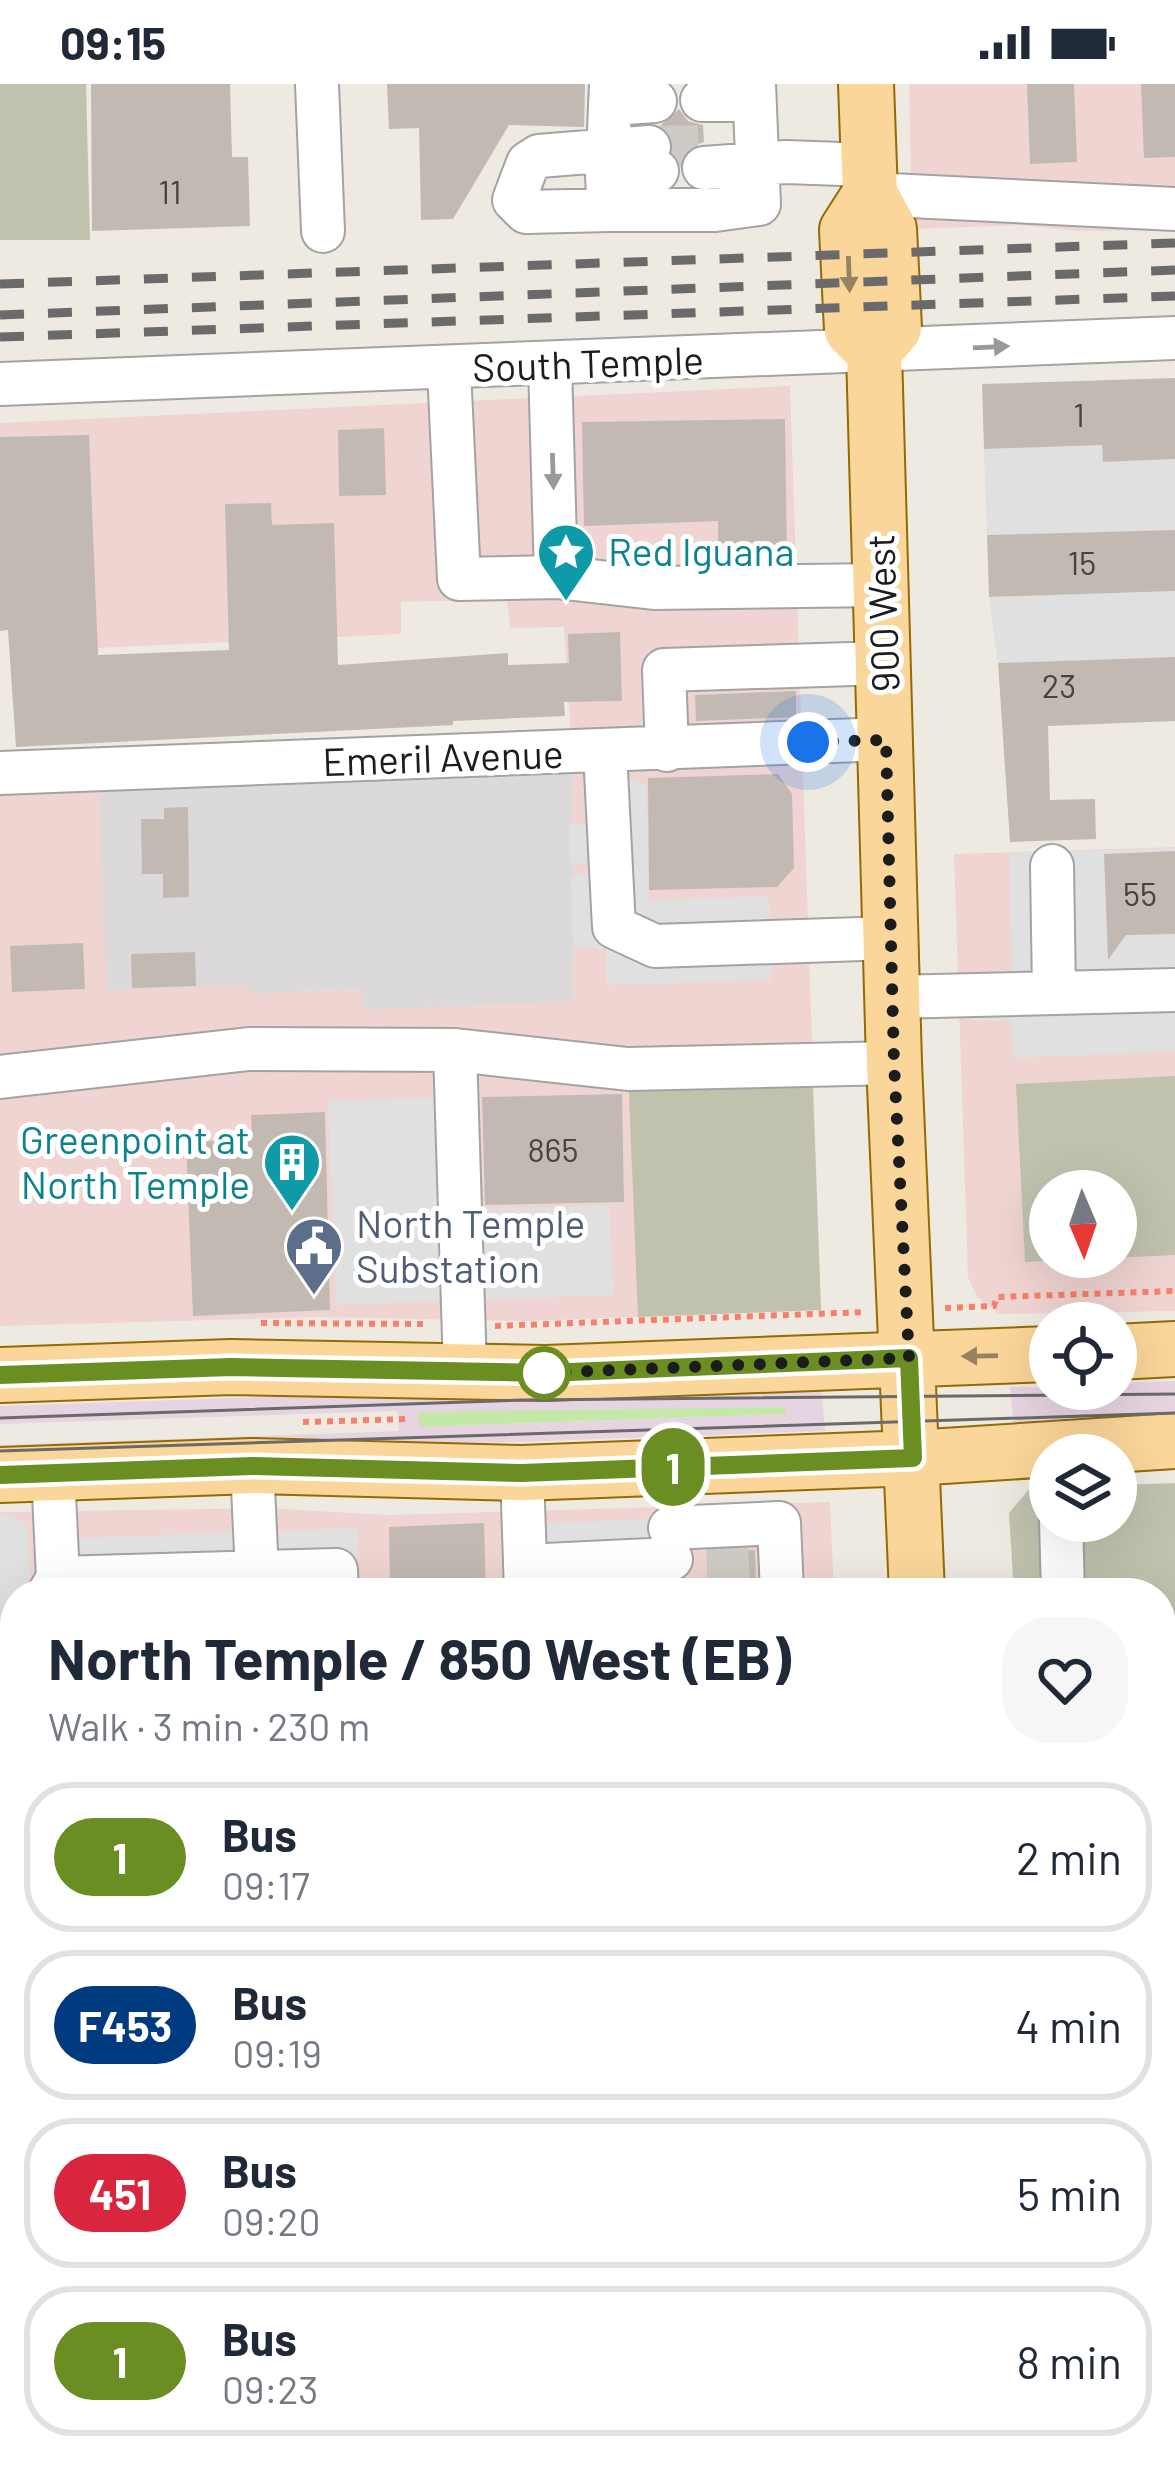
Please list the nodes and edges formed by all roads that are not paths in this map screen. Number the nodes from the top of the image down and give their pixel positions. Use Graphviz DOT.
graph roads {
  1 [pos="317,84"];
  2 [pos="866,84"];
  3 [pos="754,92"];
  4 [pos="610,94"];
  5 [pos="702,100"];
  6 [pos="655,101"];
  7 [pos="755,154"];
  8 [pos="704,157"];
  9 [pos="657,159"];
  10 [pos="608,178"];
  11 [pos="870,179"];
  12 [pos="1175,209"];
  13 [pos="322,231"];
  14 [pos="1175,338"];
  15 [pos="874,352"];
  16 [pos="550,364"];
  17 [pos="449,370"];
  18 [pos="0,384"];
  19 [pos="556,577"];
  20 [pos="882,585"];
  21 [pos="884,663"];
  22 [pos="886,740"];
  23 [pos="667,750"];
  24 [pos="605,752"];
  25 [pos="0,773"];
  26 [pos="1052,866"];
  27 [pos="891,938"];
  28 [pos="1175,991"];
  29 [pos="1054,992"];
  30 [pos="892,997"];
  31 [pos="455,1050"];
  32 [pos="894,1063"];
  33 [pos="0,1077"];
  34 [pos="464,1347"];
  35 [pos="1175,1349"];
  36 [pos="1137,1351"];
  37 [pos="1029,1355"];
  38 [pos="909,1358"];
  39 [pos="0,1375"];
  40 [pos="1175,1441"];
  41 [pos="1137,1445"];
  42 [pos="1029,1453"];
  43 [pos="913,1458"];
  44 [pos="252,1466"];
  45 [pos="669,1467"];
  46 [pos="53,1473"];
  47 [pos="522,1473"];
  48 [pos="0,1475"];
  49 [pos="1062,1542"];
  50 [pos="678,1563"];
  51 [pos="257,1573"];
  52 [pos="776,1574"];
  53 [pos="54,1578"];
  54 [pos="179,1578"];
  55 [pos="336,1578"];
  56 [pos="525,1578"];
  57 [pos="543,1578"];
  58 [pos="917,1578"];
  59 [pos="1063,1578"];
  1 -- 13 [label="street"];
  2 -- 11 [label="main road, 900 West"];
  3 -- 5 [label="street"];
  3 -- 7 [label="street"];
  4 -- 6 [label="street"];
  4 -- 10 [label="street"];
  7 -- 8 [label="street"];
  7 -- 10 [label="street"];
  7 -- 11 [label="street"];
  9 -- 10 [label="street"];
  11 -- 12 [label="street"];
  11 -- 15 [label="main road, 900 West"];
  15 -- 14 [label="street, South Temple, one-way"];
  15 -- 16 [label="street, South Temple"];
  15 -- 20 [label="main road, 900 West"];
  16 -- 17 [label="street, South Temple"];
  16 -- 19 [label="street, one-way"];
  17 -- 18 [label="street, South Temple"];
  17 -- 19 [label="street"];
  19 -- 20 [label="street"];
  20 -- 21 [label="main road, 900 West"];
  21 -- 22 [label="main road, 900 West"];
  21 -- 23 [label="street"];
  22 -- 23 [label="street, Emeril Avenue"];
  22 -- 27 [label="main road, 900 West"];
  23 -- 24 [label="street, Emeril Avenue"];
  24 -- 25 [label="street, Emeril Avenue"];
  24 -- 27 [label="street"];
  26 -- 29 [label="street"];
  27 -- 30 [label="main road, 900 West"];
  28 -- 29 [label="street"];
  29 -- 30 [label="street"];
  30 -- 32 [label="main road, 900 West"];
  31 -- 32 [label="street"];
  31 -- 33 [label="street"];
  31 -- 34 [label="street"];
  32 -- 38 [label="main road, 900 West"];
  34 -- 38 [label="main road"];
  34 -- 39 [label="main road"];
  35 -- 36 [label="main road"];
  37 -- 38 [label="main road, one-way"];
  38 -- 43 [label="main road, 900 West"];
  40 -- 41 [label="main road"];
  42 -- 43 [label="main road"];
  43 -- 45 [label="main road"];
  43 -- 58 [label="main road, 900 West"];
  44 -- 46 [label="main road"];
  44 -- 47 [label="main road"];
  44 -- 51 [label="street"];
  45 -- 47 [label="main road"];
  45 -- 50 [label="street"];
  46 -- 48 [label="main road"];
  46 -- 53 [label="street"];
  47 -- 56 [label="street"];
  49 -- 59 [label="street"];
  50 -- 52 [label="street"];
  50 -- 57 [label="street"];
  51 -- 54 [label="street"];
  51 -- 55 [label="street"];
}
